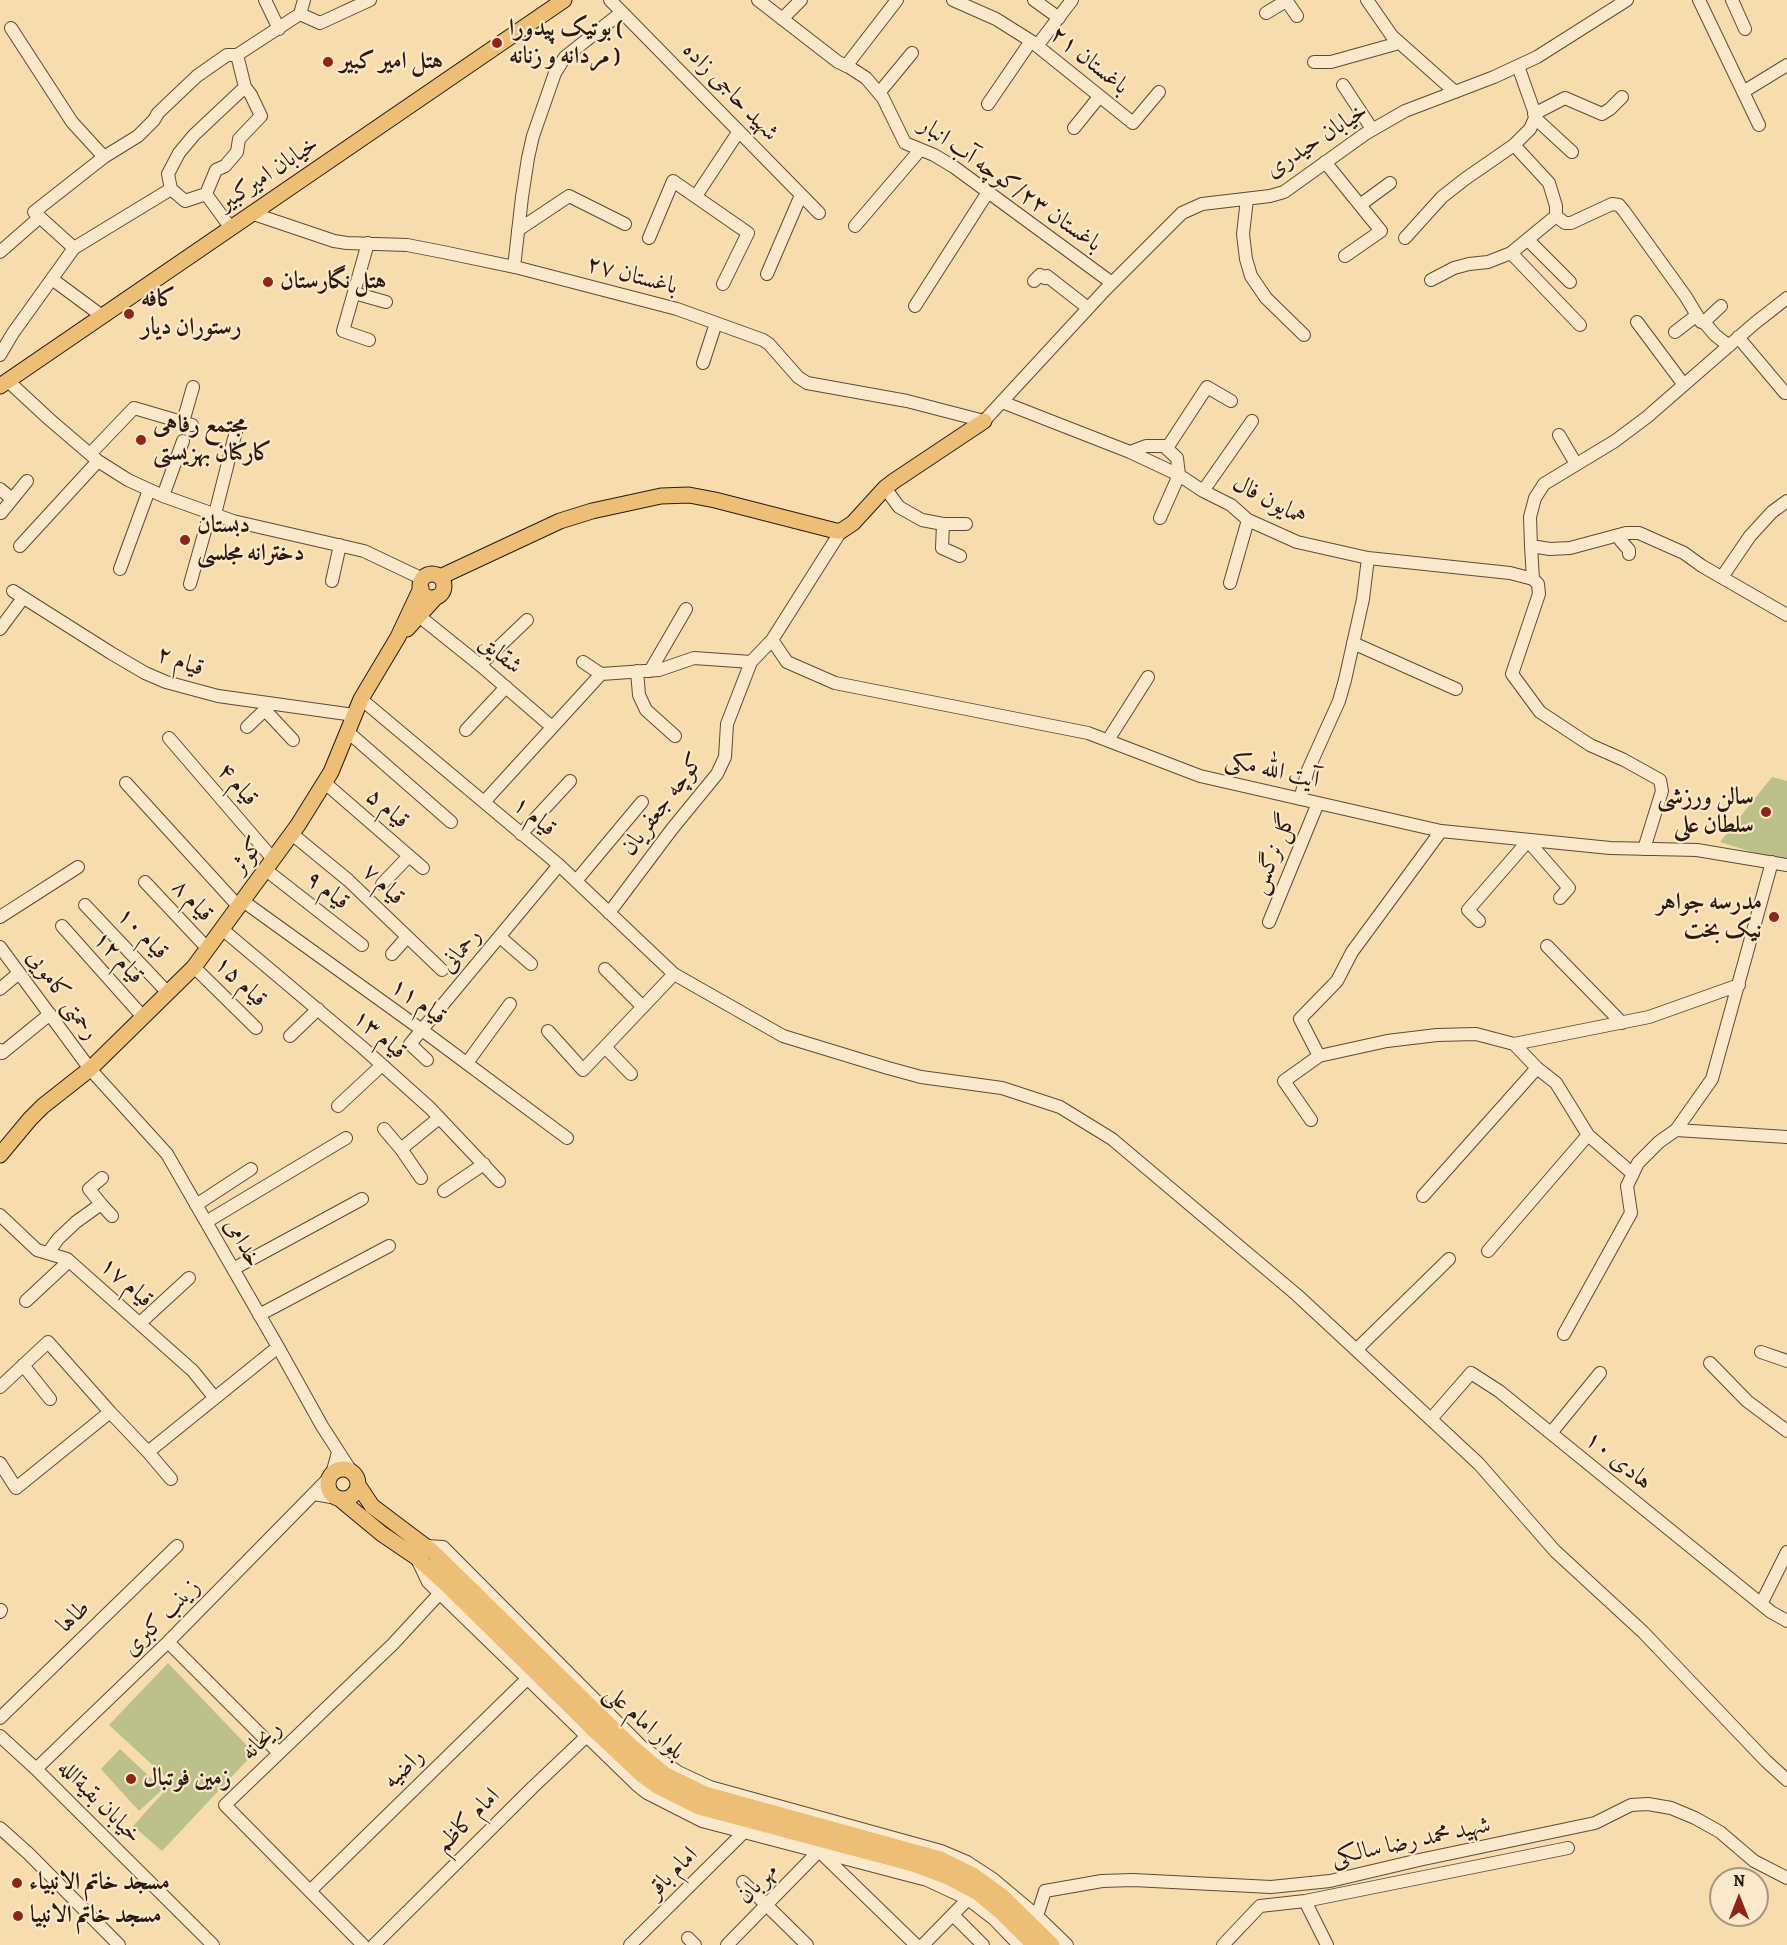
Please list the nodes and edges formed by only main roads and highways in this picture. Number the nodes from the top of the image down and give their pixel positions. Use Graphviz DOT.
graph roads {
  1 [pos="564,0"];
  2 [pos="2,384"];
  3 [pos="984,421"];
  4 [pos="439,589"];
  5 [pos="398,637"];
  6 [pos="0,1155"];
  7 [pos="355,1478"];
  8 [pos="339,1499"];
  9 [pos="421,1552"];
  10 [pos="749,1820"];
  11 [pos="1034,1945"];
  12 [pos="1052,1945"];
  1 -- 2 [label="main road, خیابان امیرکبیر"];
  3 -- 4 [label="main road"];
  4 -- 5 [label="main road"];
  4 -- 5 [label="main road"];
  5 -- 6 [label="main road, کوثر"];
  7 -- 8 [label="main road"];
  7 -- 8 [label="main road"];
  7 -- 9 [label="main road, بلوار امام علی"];
  8 -- 9 [label="main road, بلوار امام علی"];
  9 -- 10 [label="main road, بلوار امام علی"];
  10 -- 11 [label="main road, بلوار امام علی"];
  10 -- 12 [label="main road, بلوار امام علی"];
}
